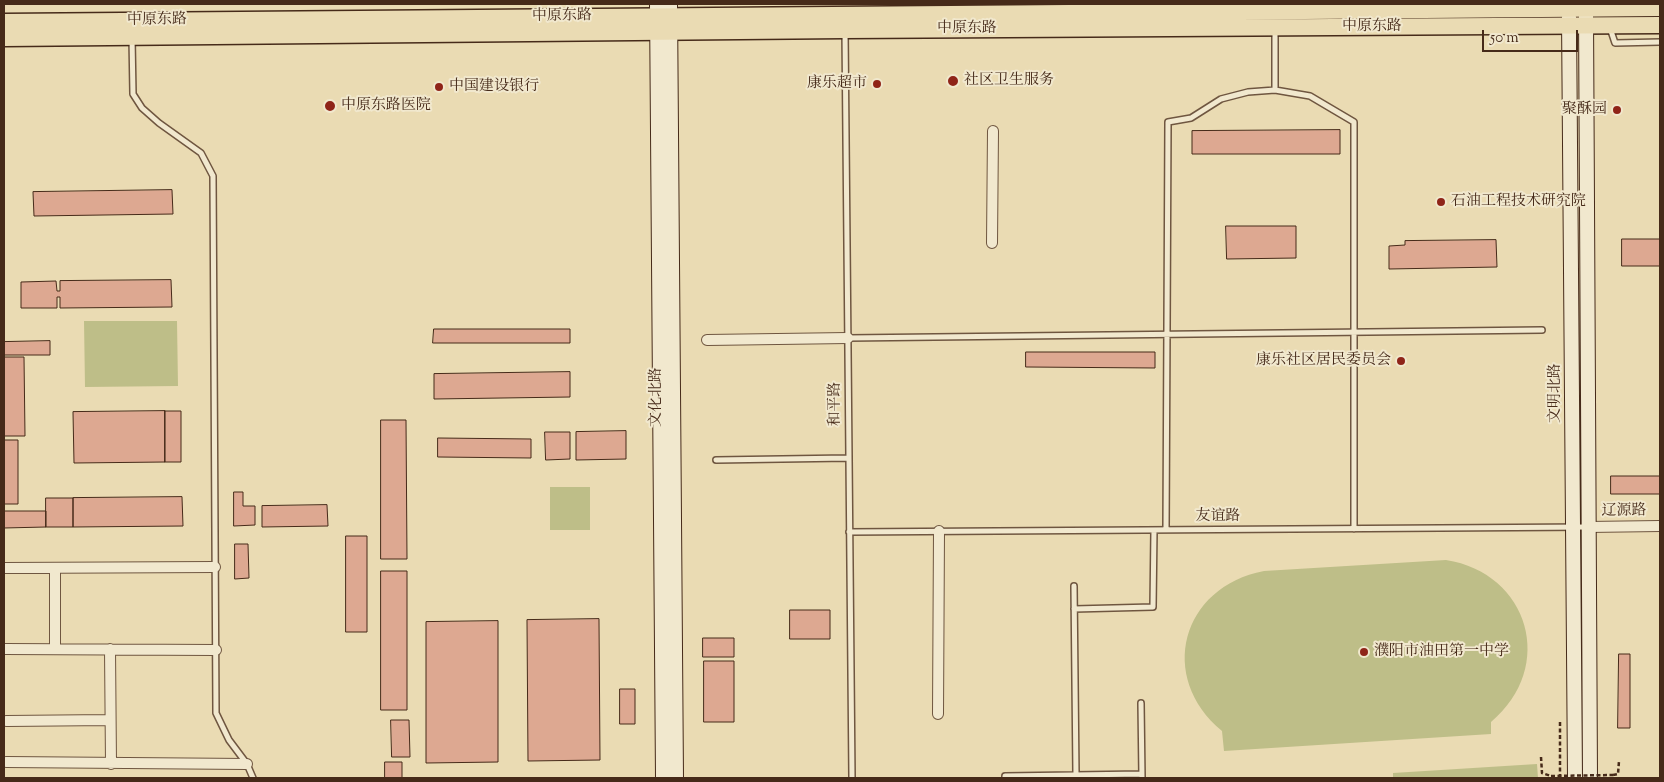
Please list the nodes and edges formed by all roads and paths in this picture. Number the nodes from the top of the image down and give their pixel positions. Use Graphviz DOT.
graph roads {
  1 [pos="1569,6"];
  2 [pos="1586,6"];
  3 [pos="1157,8"];
  4 [pos="1660,8"];
  5 [pos="663,17"];
  6 [pos="4,22"];
  7 [pos="1660,25"];
  8 [pos="1569,26"];
  9 [pos="1586,26"];
  10 [pos="1609,26"];
  11 [pos="1274,27"];
  12 [pos="845,30"];
  13 [pos="132,37"];
  14 [pos="4,38"];
  15 [pos="1660,42"];
  16 [pos="1275,90"];
  17 [pos="992,130"];
  18 [pos="992,243"];
  19 [pos="1542,330"];
  20 [pos="1354,332"];
  21 [pos="1168,334"];
  22 [pos="848,338"];
  23 [pos="707,340"];
  24 [pos="848,458"];
  25 [pos="716,460"];
  26 [pos="1573,526"];
  27 [pos="1660,526"];
  28 [pos="1588,527"];
  29 [pos="1354,529"];
  30 [pos="1154,530"];
  31 [pos="1166,530"];
  32 [pos="939,531"];
  33 [pos="849,532"];
  34 [pos="215,567"];
  35 [pos="4,568"];
  36 [pos="55,568"];
  37 [pos="1074,586"];
  38 [pos="1074,609"];
  39 [pos="4,649"];
  40 [pos="55,649"];
  41 [pos="110,649"];
  42 [pos="216,650"];
  43 [pos="1141,703"];
  44 [pos="938,714"];
  45 [pos="6,720"];
  46 [pos="110,720"];
  47 [pos="1541,757"];
  48 [pos="1619,761"];
  49 [pos="6,762"];
  50 [pos="111,764"];
  51 [pos="247,764"];
  52 [pos="1076,775"];
  53 [pos="1142,776"];
  54 [pos="253,778"];
  55 [pos="663,778"];
  56 [pos="676,778"];
  57 [pos="852,778"];
  58 [pos="1005,778"];
  59 [pos="1575,778"];
  60 [pos="1590,778"];
  1 -- 2 [label="main road, 中原东路"];
  1 -- 3 [label="main road, 中原东路"];
  1 -- 8 [label="street, 文明北路"];
  2 -- 4 [label="main road, 中原东路"];
  2 -- 9 [label="street"];
  3 -- 5 [label="main road, 中原东路"];
  5 -- 6 [label="main road, 中原东路"];
  5 -- 12 [label="main road, 中原东路"];
  5 -- 13 [label="main road, 中原东路"];
  5 -- 55 [label="street, 文化北路"];
  5 -- 56 [label="street, 文化北路"];
  7 -- 10 [label="main road, 中原东路"];
  8 -- 9 [label="main road, 中原东路"];
  8 -- 11 [label="main road, 中原东路"];
  8 -- 26 [label="street, 文明北路"];
  9 -- 10 [label="main road, 中原东路"];
  9 -- 28 [label="street"];
  10 -- 15 [label="lane"];
  11 -- 12 [label="main road, 中原东路"];
  11 -- 16 [label="lane"];
  12 -- 22 [label="lane, 和平路"];
  13 -- 14 [label="main road, 中原东路"];
  13 -- 34 [label="lane"];
  16 -- 20 [label="lane"];
  16 -- 21 [label="lane"];
  17 -- 18 [label="street"];
  19 -- 20 [label="lane"];
  20 -- 21 [label="lane"];
  20 -- 29 [label="lane"];
  21 -- 22 [label="lane"];
  21 -- 31 [label="lane"];
  22 -- 23 [label="street"];
  22 -- 24 [label="lane, 和平路"];
  24 -- 25 [label="lane"];
  24 -- 33 [label="lane, 和平路"];
  26 -- 28 [label="lane, 友谊路"];
  26 -- 29 [label="lane, 友谊路"];
  26 -- 59 [label="street, 文明北路"];
  27 -- 28 [label="street, 辽源路"];
  28 -- 60 [label="street"];
  29 -- 31 [label="lane, 友谊路"];
  30 -- 31 [label="lane, 友谊路"];
  30 -- 32 [label="lane, 友谊路"];
  30 -- 38 [label="lane"];
  32 -- 33 [label="lane, 友谊路"];
  32 -- 44 [label="street"];
  33 -- 57 [label="lane, 和平路"];
  34 -- 36 [label="street"];
  34 -- 42 [label="lane"];
  35 -- 36 [label="street"];
  36 -- 40 [label="street"];
  37 -- 38 [label="lane"];
  38 -- 52 [label="lane"];
  39 -- 40 [label="street"];
  40 -- 41 [label="street"];
  41 -- 42 [label="street"];
  41 -- 46 [label="street"];
  42 -- 51 [label="lane"];
  43 -- 53 [label="lane"];
  45 -- 46 [label="street"];
  46 -- 50 [label="street"];
  47 -- 48 [label="path, bridge"];
  49 -- 50 [label="street"];
  50 -- 51 [label="street"];
  51 -- 54 [label="lane"];
  52 -- 53 [label="lane"];
  52 -- 58 [label="lane"];
}
